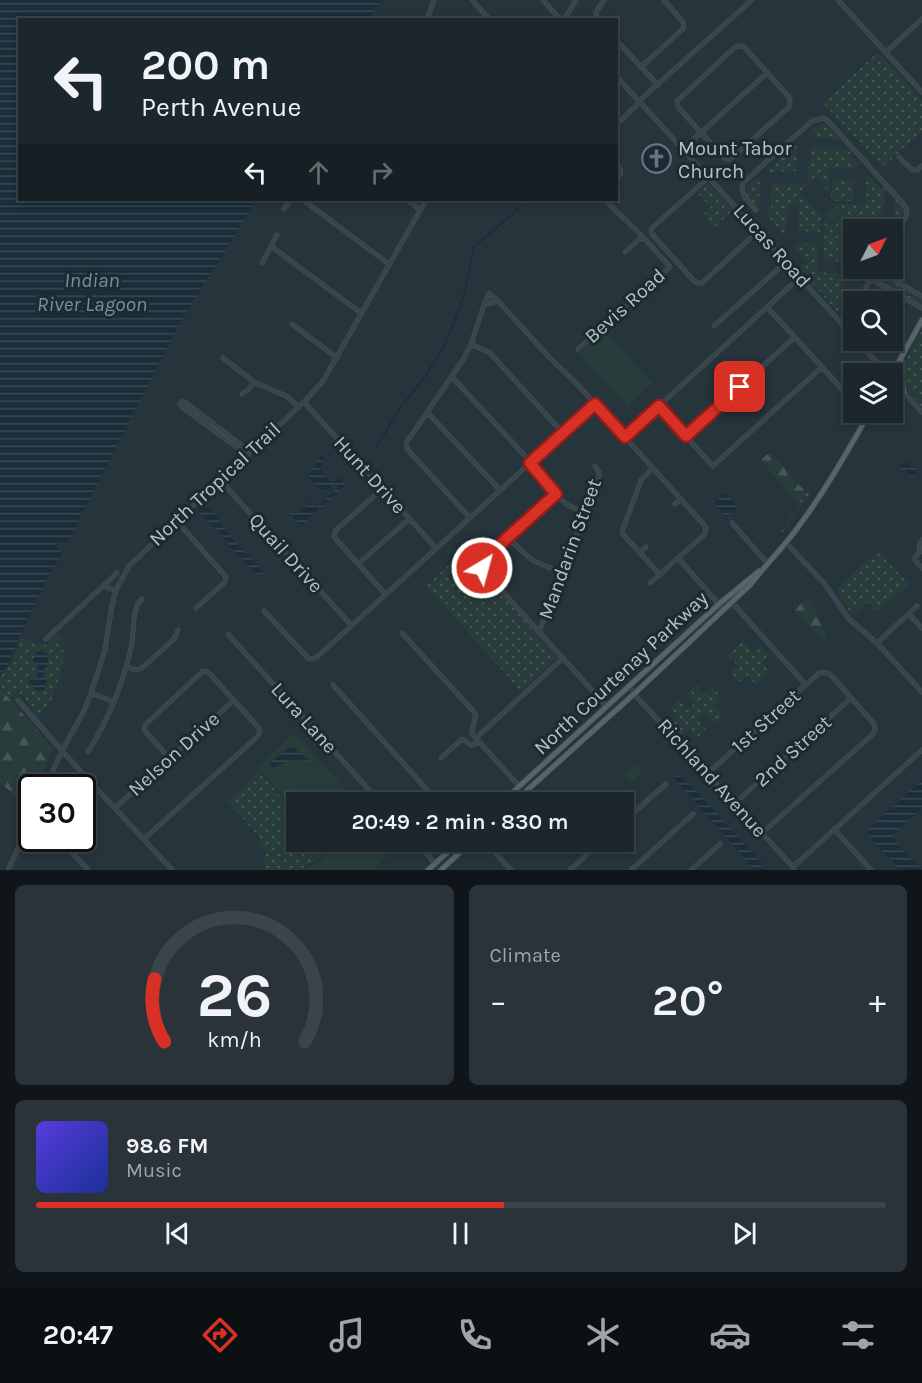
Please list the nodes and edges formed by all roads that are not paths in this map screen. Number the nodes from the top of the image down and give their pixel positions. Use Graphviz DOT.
graph roads {
  1 [pos="434,0"];
  2 [pos="472,0"];
  3 [pos="543,0"];
  4 [pos="576,0"];
  5 [pos="604,0"];
  6 [pos="664,0"];
  7 [pos="752,0"];
  8 [pos="838,0"];
  9 [pos="428,18"];
  10 [pos="488,18"];
  11 [pos="560,18"];
  12 [pos="564,18"];
  13 [pos="596,18"];
  14 [pos="920,21"];
  15 [pos="922,27"];
  16 [pos="618,42"];
  17 [pos="886,52"];
  18 [pos="642,67"];
  19 [pos="767,73"];
  20 [pos="618,78"];
  21 [pos="658,85"];
  22 [pos="922,92"];
  23 [pos="640,102"];
  24 [pos="618,123"];
  25 [pos="701,133"];
  26 [pos="683,149"];
  27 [pos="899,158"];
  28 [pos="922,166"];
  29 [pos="709,177"];
  30 [pos="290,201"];
  31 [pos="304,201"];
  32 [pos="409,201"];
  33 [pos="425,201"];
  34 [pos="606,201"];
  35 [pos="284,209"];
  36 [pos="420,210"];
  37 [pos="756,210"];
  38 [pos="903,222"];
  39 [pos="758,231"];
  40 [pos="277,236"];
  41 [pos="642,236"];
  42 [pos="272,247"];
  43 [pos="625,252"];
  44 [pos="786,262"];
  45 [pos="262,263"];
  46 [pos="389,264"];
  47 [pos="800,277"];
  48 [pos="871,279"];
  49 [pos="893,279"];
  50 [pos="864,291"];
  51 [pos="922,296"];
  52 [pos="498,301"];
  53 [pos="484,305"];
  54 [pos="768,308"];
  55 [pos="922,308"];
  56 [pos="361,313"];
  57 [pos="922,320"];
  58 [pos="292,324"];
  59 [pos="714,326"];
  60 [pos="843,326"];
  61 [pos="795,337"];
  62 [pos="471,344"];
  63 [pos="578,349"];
  64 [pos="866,351"];
  65 [pos="901,357"];
  66 [pos="223,358"];
  67 [pos="337,358"];
  68 [pos="877,363"];
  69 [pos="898,363"];
  70 [pos="822,367"];
  71 [pos="452,377"];
  72 [pos="254,382"];
  73 [pos="843,390"];
  74 [pos="904,393"];
  75 [pos="242,394"];
  76 [pos="304,402"];
  77 [pos="595,404"];
  78 [pos="659,406"];
  79 [pos="298,407"];
  80 [pos="427,412"];
  81 [pos="922,412"];
  82 [pos="863,423"];
  83 [pos="214,427"];
  84 [pos="563,433"];
  85 [pos="686,436"];
  86 [pos="625,437"];
  87 [pos="248,454"];
  88 [pos="530,463"];
  89 [pos="595,466"];
  90 [pos="652,468"];
  91 [pos="220,480"];
  92 [pos="382,489"];
  93 [pos="500,490"];
  94 [pos="556,494"];
  95 [pos="681,499"];
  96 [pos="675,504"];
  97 [pos="585,513"];
  98 [pos="470,518"];
  99 [pos="409,519"];
  100 [pos="176,520"];
  101 [pos="732,524"];
  102 [pos="508,538"];
  103 [pos="922,540"];
  104 [pos="786,543"];
  105 [pos="646,547"];
  106 [pos="436,548"];
  107 [pos="639,553"];
  108 [pos="678,558"];
  109 [pos="358,564"];
  110 [pos="765,565"];
  111 [pos="922,568"];
  112 [pos="117,573"];
  113 [pos="562,573"];
  114 [pos="660,575"];
  115 [pos="650,583"];
  116 [pos="105,584"];
  117 [pos="116,590"];
  118 [pos="386,595"];
  119 [pos="726,597"];
  120 [pos="142,599"];
  121 [pos="719,603"];
  122 [pos="732,603"];
  123 [pos="917,606"];
  124 [pos="196,608"];
  125 [pos="724,610"];
  126 [pos="264,611"];
  127 [pos="909,614"];
  128 [pos="351,625"];
  129 [pos="922,628"];
  130 [pos="178,630"];
  131 [pos="540,632"];
  132 [pos="402,633"];
  133 [pos="228,634"];
  134 [pos="46,639"];
  135 [pos="877,643"];
  136 [pos="562,658"];
  137 [pos="127,667"];
  138 [pos="333,684"];
  139 [pos="806,685"];
  140 [pos="630,686"];
  141 [pos="922,692"];
  142 [pos="91,693"];
  143 [pos="634,694"];
  144 [pos="851,698"];
  145 [pos="18,700"];
  146 [pos="234,700"];
  147 [pos="114,702"];
  148 [pos="607,707"];
  149 [pos="477,739"];
  150 [pos="922,750"];
  151 [pos="62,751"];
  152 [pos="88,752"];
  153 [pos="441,758"];
  154 [pos="58,759"];
  155 [pos="170,759"];
  156 [pos="70,760"];
  157 [pos="708,773"];
  158 [pos="51,774"];
  159 [pos="666,784"];
  160 [pos="519,786"];
  161 [pos="371,792"];
  162 [pos="429,792"];
  163 [pos="513,792"];
  164 [pos="525,792"];
  165 [pos="735,803"];
  166 [pos="115,808"];
  167 [pos="634,812"];
  168 [pos="693,814"];
  169 [pos="834,829"];
  170 [pos="762,833"];
  171 [pos="144,839"];
  172 [pos="720,844"];
  173 [pos="18,848"];
  174 [pos="72,852"];
  175 [pos="424,852"];
  176 [pos="448,852"];
  177 [pos="460,852"];
  178 [pos="494,852"];
  179 [pos="591,852"];
  180 [pos="435,864"];
  181 [pos="793,869"];
  182 [pos="8,870"];
  183 [pos="88,870"];
  184 [pos="172,870"];
  185 [pos="428,870"];
  186 [pos="441,870"];
  187 [pos="511,870"];
  188 [pos="570,870"];
  189 [pos="631,870"];
  190 [pos="691,870"];
  191 [pos="871,870"];
  1 -- 9 [label="street"];
  2 -- 10 [label="street"];
  3 -- 11 [label="street"];
  4 -- 12 [label="street"];
  5 -- 13 [label="street"];
  6 -- 18 [label="street"];
  7 -- 21 [label="street"];
  8 -- 17 [label="street"];
  14 -- 15 [label="street"];
  14 -- 17 [label="street"];
  16 -- 18 [label="street"];
  17 -- 22 [label="street"];
  18 -- 21 [label="street"];
  19 -- 25 [label="street"];
  19 -- 25 [label="street"];
  19 -- 25 [label="street"];
  20 -- 23 [label="street, Lucas Road"];
  21 -- 23 [label="street"];
  23 -- 24 [label="street"];
  23 -- 26 [label="street, Lucas Road"];
  25 -- 26 [label="street"];
  26 -- 29 [label="street, Lucas Road"];
  27 -- 28 [label="street"];
  29 -- 39 [label="street, Lucas Road"];
  29 -- 39 [label="street"];
  30 -- 35 [label="street"];
  31 -- 46 [label="street"];
  32 -- 36 [label="street"];
  33 -- 36 [label="street, North Tropical Trail"];
  34 -- 41 [label="street, Bevis Road"];
  36 -- 46 [label="street, North Tropical Trail"];
  37 -- 38 [label="street"];
  39 -- 44 [label="street, Lucas Road"];
  40 -- 42 [label="street"];
  41 -- 43 [label="street, Bevis Road"];
  41 -- 63 [label="street, Bevis Road"];
  42 -- 45 [label="street"];
  42 -- 56 [label="street"];
  44 -- 47 [label="street, Lucas Road"];
  44 -- 59 [label="street"];
  46 -- 56 [label="street, North Tropical Trail"];
  47 -- 54 [label="street"];
  47 -- 60 [label="street, Lucas Road"];
  48 -- 50 [label="street"];
  48 -- 55 [label="street"];
  49 -- 51 [label="street"];
  52 -- 53 [label="street"];
  52 -- 53 [label="street"];
  52 -- 77 [label="street"];
  53 -- 62 [label="street"];
  54 -- 61 [label="street"];
  54 -- 78 [label="street"];
  56 -- 67 [label="street, North Tropical Trail"];
  57 -- 65 [label="main road"];
  58 -- 67 [label="street"];
  61 -- 70 [label="street"];
  61 -- 85 [label="street"];
  62 -- 71 [label="street"];
  62 -- 84 [label="street"];
  64 -- 68 [label="street"];
  65 -- 69 [label="main road"];
  65 -- 74 [label="main road"];
  66 -- 72 [label="street"];
  67 -- 76 [label="street, North Tropical Trail"];
  70 -- 73 [label="street"];
  70 -- 85 [label="street"];
  71 -- 80 [label="street"];
  71 -- 88 [label="street"];
  72 -- 75 [label="street"];
  72 -- 79 [label="street"];
  74 -- 81 [label="street"];
  76 -- 79 [label="street, North Tropical Trail"];
  76 -- 92 [label="street, Hunt Drive"];
  77 -- 84 [label="street"];
  77 -- 86 [label="street"];
  78 -- 85 [label="street"];
  78 -- 86 [label="street"];
  79 -- 87 [label="street, North Tropical Trail"];
  80 -- 93 [label="street"];
  80 -- 98 [label="street"];
  82 -- 104 [label="main road, North Courtenay Parkway"];
  83 -- 83 [label="street"];
  83 -- 87 [label="street"];
  84 -- 88 [label="street"];
  86 -- 90 [label="street"];
  87 -- 91 [label="street, North Tropical Trail"];
  88 -- 93 [label="street"];
  88 -- 94 [label="street"];
  89 -- 97 [label="street, Mandarin Street"];
  90 -- 95 [label="street"];
  90 -- 107 [label="street"];
  91 -- 100 [label="street, North Tropical Trail"];
  91 -- 128 [label="street, Quail Drive"];
  92 -- 99 [label="street, Hunt Drive"];
  92 -- 109 [label="street"];
  93 -- 98 [label="street"];
  94 -- 97 [label="street"];
  94 -- 102 [label="street"];
  95 -- 96 [label="street"];
  95 -- 108 [label="street"];
  97 -- 113 [label="street, Mandarin Street"];
  98 -- 106 [label="street"];
  99 -- 106 [label="street, Hunt Drive"];
  99 -- 109 [label="street"];
  100 -- 117 [label="street, North Tropical Trail"];
  100 -- 124 [label="street"];
  101 -- 110 [label="street"];
  102 -- 113 [label="street"];
  102 -- 131 [label="street"];
  103 -- 111 [label="street"];
  104 -- 110 [label="main road, North Courtenay Parkway"];
  104 -- 135 [label="street"];
  105 -- 107 [label="street"];
  106 -- 118 [label="street"];
  107 -- 114 [label="street"];
  108 -- 114 [label="street"];
  108 -- 121 [label="street"];
  109 -- 118 [label="street"];
  110 -- 119 [label="main road, North Courtenay Parkway"];
  110 -- 122 [label="main road, North Courtenay Parkway"];
  112 -- 116 [label="street"];
  113 -- 131 [label="street, Mandarin Street"];
  114 -- 115 [label="street"];
  116 -- 117 [label="street"];
  116 -- 134 [label="street"];
  117 -- 142 [label="street, North Tropical Trail"];
  118 -- 128 [label="street"];
  119 -- 121 [label="main road, North Courtenay Parkway"];
  119 -- 122 [label="street"];
  120 -- 137 [label="street"];
  121 -- 125 [label="street"];
  121 -- 140 [label="main road, North Courtenay Parkway"];
  122 -- 125 [label="main road, North Courtenay Parkway"];
  122 -- 139 [label="street"];
  123 -- 127 [label="street"];
  125 -- 143 [label="main road, North Courtenay Parkway"];
  126 -- 128 [label="street"];
  127 -- 129 [label="street"];
  127 -- 135 [label="street"];
  130 -- 137 [label="street"];
  131 -- 136 [label="street"];
  132 -- 149 [label="street"];
  133 -- 161 [label="street, Lura Lane"];
  135 -- 141 [label="street"];
  136 -- 148 [label="street"];
  136 -- 149 [label="street"];
  137 -- 147 [label="street"];
  138 -- 162 [label="street"];
  139 -- 144 [label="street, 1st Street"];
  139 -- 157 [label="street, 1st Street"];
  140 -- 143 [label="street, Richland Avenue"];
  140 -- 148 [label="main road, North Courtenay Parkway"];
  142 -- 147 [label="street"];
  142 -- 151 [label="street, North Tropical Trail"];
  143 -- 157 [label="street, Richland Avenue"];
  143 -- 164 [label="main road, North Courtenay Parkway"];
  144 -- 165 [label="street, 2nd Street"];
  144 -- 170 [label="street"];
  145 -- 151 [label="street"];
  146 -- 155 [label="street, Nelson Drive"];
  146 -- 155 [label="street"];
  146 -- 171 [label="street"];
  147 -- 152 [label="street"];
  148 -- 160 [label="main road, North Courtenay Parkway"];
  149 -- 153 [label="street"];
  149 -- 160 [label="street"];
  150 -- 169 [label="street"];
  151 -- 154 [label="street, North Tropical Trail"];
  151 -- 156 [label="street"];
  154 -- 156 [label="street"];
  154 -- 158 [label="street, North Tropical Trail"];
  155 -- 166 [label="street, Nelson Drive"];
  156 -- 166 [label="street"];
  157 -- 165 [label="street, Richland Avenue"];
  159 -- 167 [label="street"];
  160 -- 163 [label="main road, North Courtenay Parkway"];
  165 -- 170 [label="street, Richland Avenue"];
  166 -- 171 [label="street"];
  168 -- 189 [label="street"];
  169 -- 181 [label="street"];
  169 -- 191 [label="street"];
  170 -- 181 [label="street, Richland Avenue"];
  171 -- 184 [label="street"];
  172 -- 190 [label="street"];
  173 -- 182 [label="street"];
  174 -- 183 [label="street"];
  175 -- 180 [label="street"];
  176 -- 180 [label="main road"];
  177 -- 186 [label="main road"];
  178 -- 187 [label="street"];
  179 -- 188 [label="street"];
  180 -- 185 [label="main road"];
}
